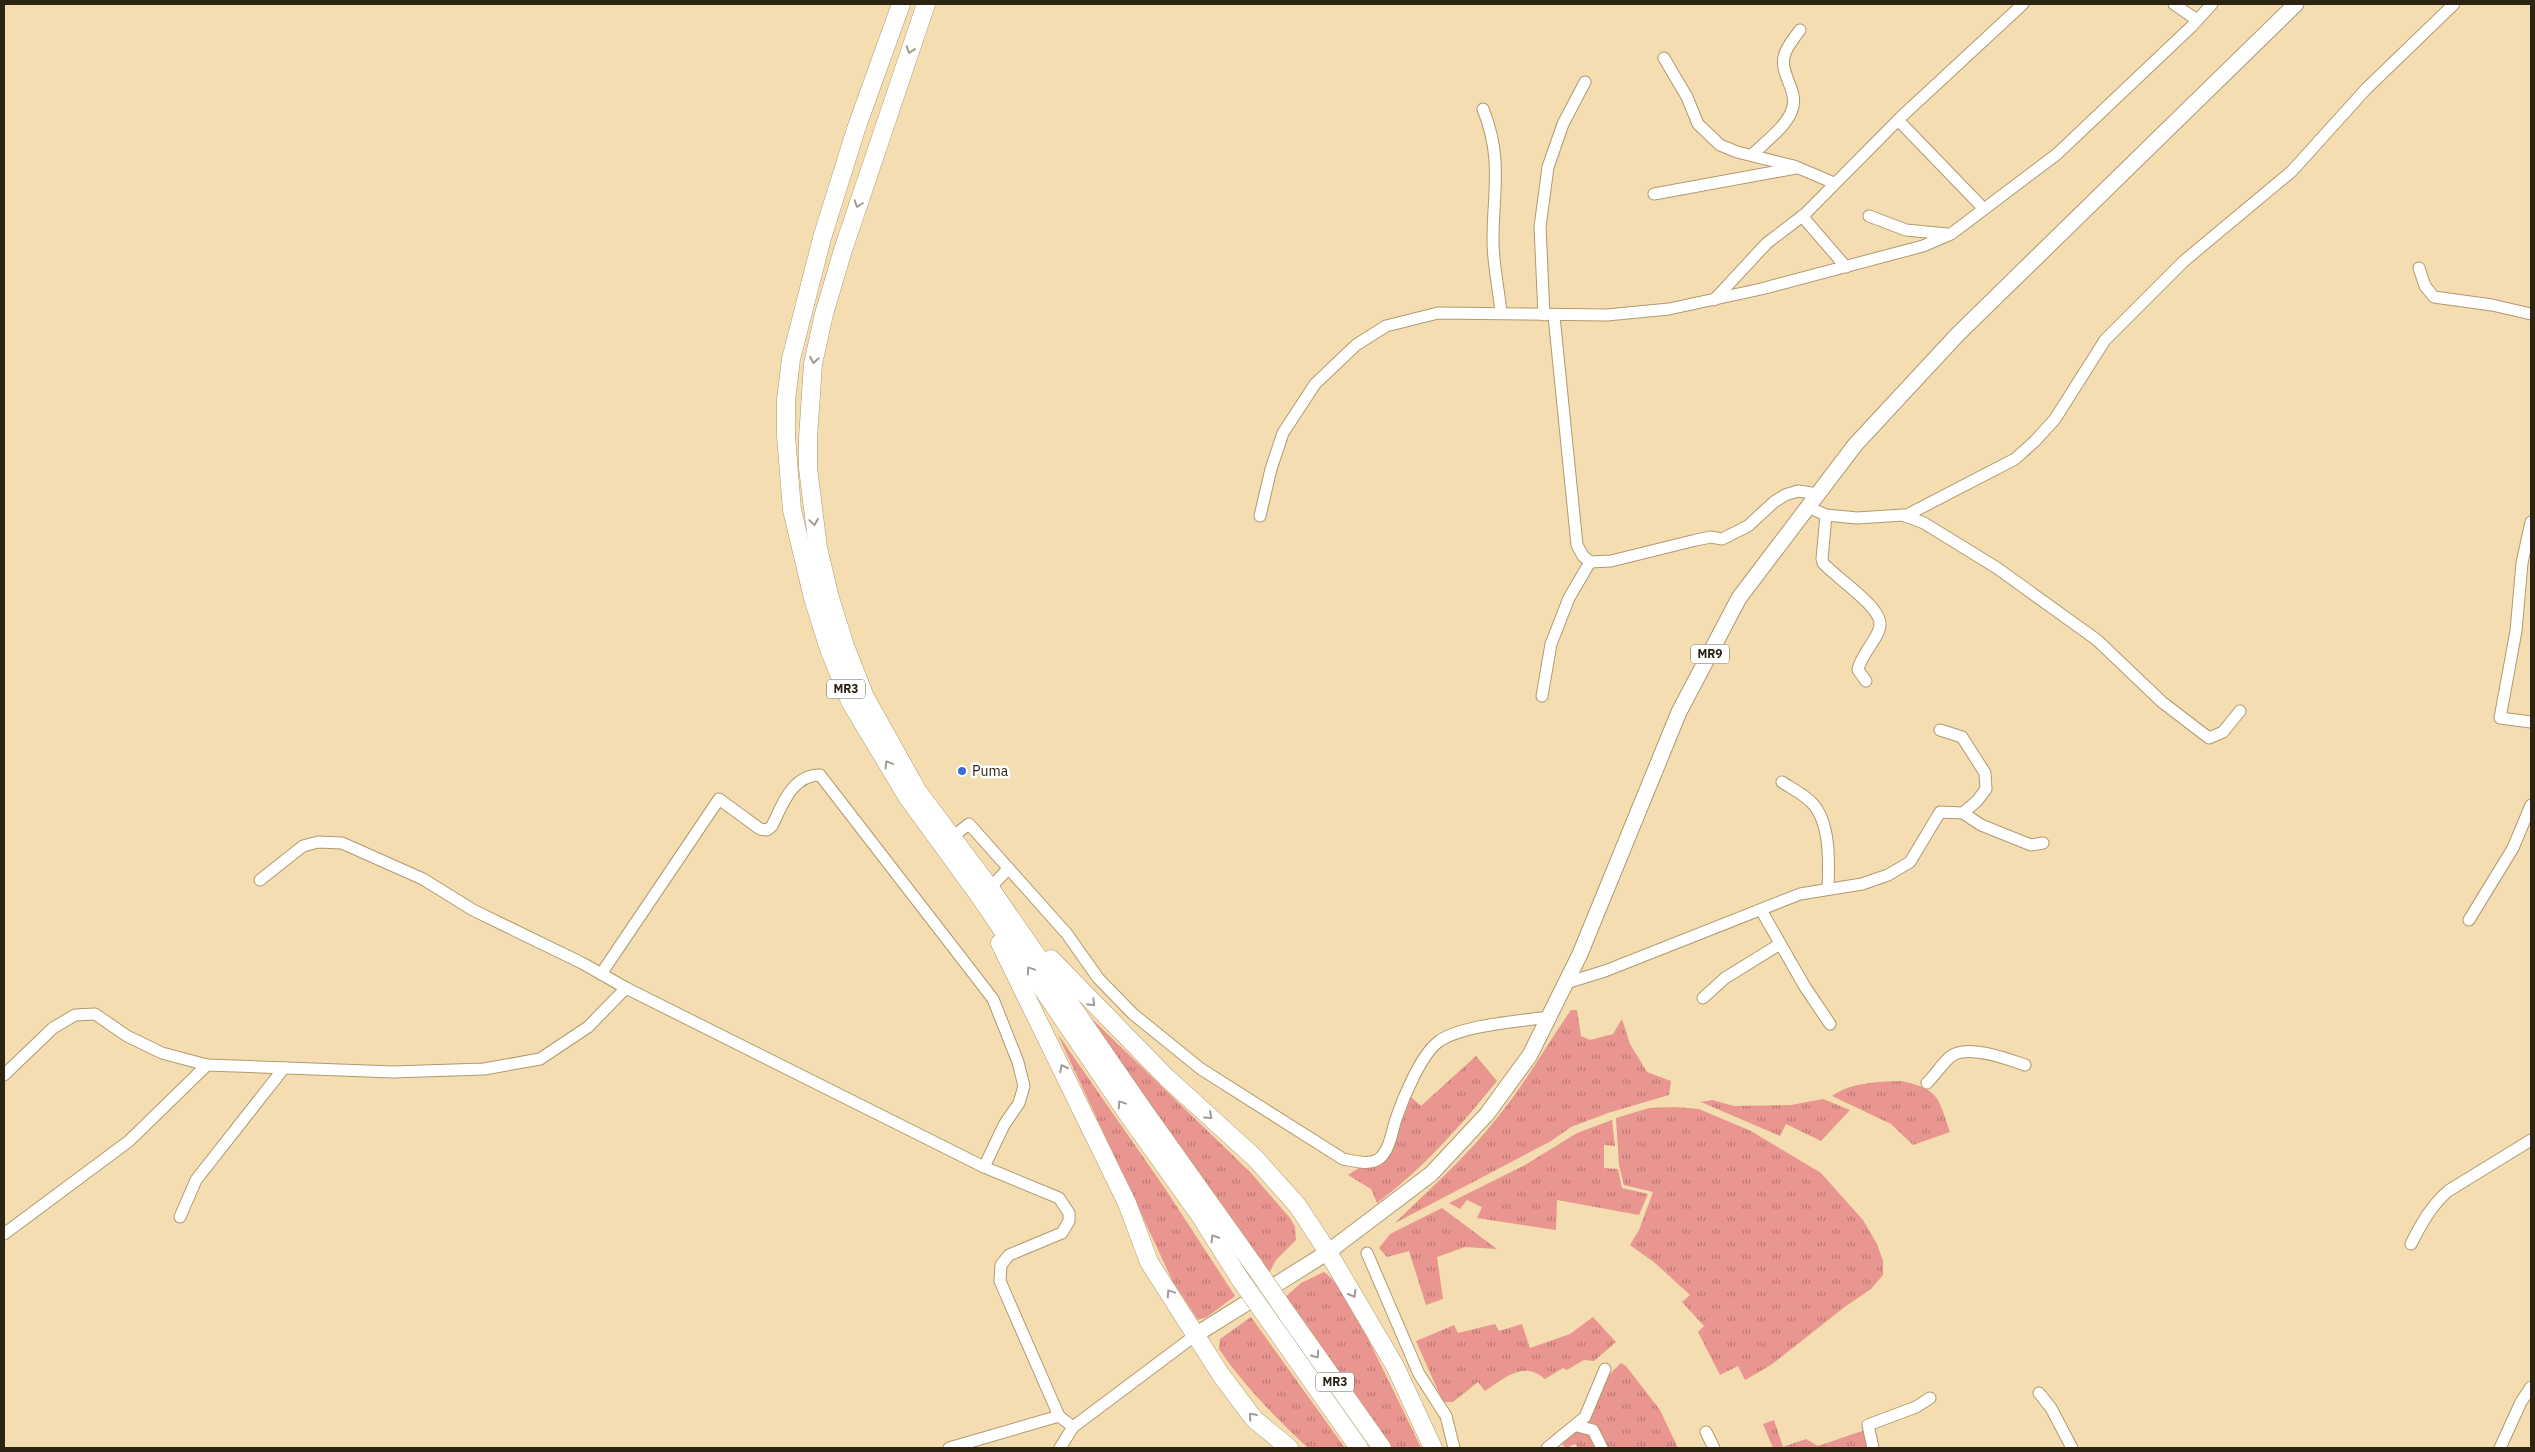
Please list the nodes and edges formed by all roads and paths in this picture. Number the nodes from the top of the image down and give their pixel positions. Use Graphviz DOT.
graph roads {
  1 [pos="901,4"];
  2 [pos="926,4"];
  3 [pos="2023,4"];
  4 [pos="2174,4"];
  5 [pos="2212,4"];
  6 [pos="2296,4"];
  7 [pos="2454,4"];
  8 [pos="2197,20"];
  9 [pos="1800,30"];
  10 [pos="1664,58"];
  11 [pos="1585,82"];
  12 [pos="1483,109"];
  13 [pos="1898,120"];
  14 [pos="1753,154"];
  15 [pos="1798,168"];
  16 [pos="1834,183"];
  17 [pos="1654,194"];
  18 [pos="1984,209"];
  19 [pos="1802,216"];
  20 [pos="1869,216"];
  21 [pos="1951,234"];
  22 [pos="1846,267"];
  23 [pos="2419,268"];
  24 [pos="1714,300"];
  25 [pos="1502,313"];
  26 [pos="2531,314"];
  27 [pos="1549,315"];
  28 [pos="1818,494"];
  29 [pos="1808,507"];
  30 [pos="1826,515"];
  31 [pos="1260,516"];
  32 [pos="1905,516"];
  33 [pos="2531,522"];
  34 [pos="1590,562"];
  35 [pos="1866,681"];
  36 [pos="1542,696"];
  37 [pos="2240,711"];
  38 [pos="2531,722"];
  39 [pos="1940,730"];
  40 [pos="1782,782"];
  41 [pos="2531,805"];
  42 [pos="1963,813"];
  43 [pos="952,837"];
  44 [pos="2043,843"];
  45 [pos="1008,869"];
  46 [pos="260,880"];
  47 [pos="1828,889"];
  48 [pos="984,891"];
  49 [pos="1761,910"];
  50 [pos="2469,920"];
  51 [pos="1780,944"];
  52 [pos="601,974"];
  53 [pos="1566,982"];
  54 [pos="626,988"];
  55 [pos="1703,998"];
  56 [pos="1550,1017"];
  57 [pos="1830,1024"];
  58 [pos="207,1065"];
  59 [pos="2025,1065"];
  60 [pos="284,1068"];
  61 [pos="4,1075"];
  62 [pos="1927,1083"];
  63 [pos="2531,1140"];
  64 [pos="984,1167"];
  65 [pos="180,1217"];
  66 [pos="4,1234"];
  67 [pos="2411,1244"];
  68 [pos="1328,1252"];
  69 [pos="1367,1253"];
  70 [pos="1197,1334"];
  71 [pos="1605,1369"];
  72 [pos="2531,1387"];
  73 [pos="2039,1393"];
  74 [pos="1930,1398"];
  75 [pos="1060,1416"];
  76 [pos="1577,1426"];
  77 [pos="1073,1427"];
  78 [pos="1706,1432"];
  79 [pos="949,1448"];
  80 [pos="1060,1448"];
  81 [pos="1289,1448"];
  82 [pos="1359,1448"];
  83 [pos="1382,1448"];
  84 [pos="1433,1448"];
  85 [pos="1454,1448"];
  86 [pos="1546,1448"];
  87 [pos="1602,1448"];
  88 [pos="1714,1448"];
  89 [pos="1873,1448"];
  90 [pos="2072,1448"];
  91 [pos="2500,1448"];
  48 -- 1 [label="highway, MR3, one-way"];
  2 -- 43 [label="highway, MR3, one-way"];
  3 -- 13 [label="street"];
  4 -- 8 [label="street"];
  5 -- 8 [label="street"];
  6 -- 28 [label="main road, MR9"];
  7 -- 32 [label="street"];
  8 -- 18 [label="street"];
  9 -- 14 [label="street"];
  10 -- 14 [label="street"];
  11 -- 27 [label="street"];
  12 -- 25 [label="street"];
  13 -- 16 [label="street"];
  13 -- 18 [label="street"];
  14 -- 15 [label="street"];
  15 -- 16 [label="street"];
  15 -- 17 [label="street"];
  16 -- 19 [label="street"];
  18 -- 21 [label="street"];
  19 -- 22 [label="street"];
  19 -- 24 [label="street"];
  20 -- 21 [label="street"];
  21 -- 22 [label="street"];
  22 -- 24 [label="street"];
  23 -- 26 [label="street"];
  24 -- 27 [label="street"];
  25 -- 27 [label="street"];
  25 -- 31 [label="street"];
  27 -- 34 [label="street"];
  28 -- 29 [label="main road, MR9"];
  28 -- 34 [label="street"];
  29 -- 30 [label="street"];
  29 -- 53 [label="main road, MR9"];
  30 -- 32 [label="street"];
  30 -- 35 [label="street"];
  32 -- 37 [label="street"];
  33 -- 38 [label="street"];
  34 -- 36 [label="street"];
  39 -- 42 [label="street"];
  40 -- 47 [label="street"];
  41 -- 50 [label="street"];
  42 -- 44 [label="street"];
  42 -- 47 [label="street"];
  43 -- 45 [label="street"];
  43 -- 48 [label="highway, MR3"];
  45 -- 48 [label="street"];
  45 -- 56 [label="street"];
  46 -- 52 [label="street"];
  47 -- 49 [label="street"];
  48 -- 68 [label="highway, one-way"];
  70 -- 48 [label="highway, one-way"];
  82 -- 48 [label="highway, MR3, one-way, bridge"];
  48 -- 83 [label="highway, MR3, one-way, bridge"];
  49 -- 51 [label="street"];
  49 -- 53 [label="street"];
  51 -- 55 [label="street"];
  51 -- 57 [label="street"];
  52 -- 54 [label="street"];
  52 -- 64 [label="street"];
  53 -- 56 [label="main road, MR9"];
  54 -- 60 [label="street"];
  54 -- 64 [label="street"];
  56 -- 68 [label="main road, MR9"];
  58 -- 60 [label="street"];
  58 -- 61 [label="street"];
  58 -- 66 [label="street"];
  59 -- 62 [label="street"];
  60 -- 65 [label="street"];
  63 -- 67 [label="street"];
  64 -- 75 [label="street"];
  68 -- 70 [label="main road, MR9"];
  68 -- 84 [label="highway, one-way"];
  69 -- 85 [label="street"];
  70 -- 77 [label="street"];
  81 -- 70 [label="highway, one-way"];
  71 -- 76 [label="street"];
  72 -- 91 [label="street"];
  73 -- 90 [label="street"];
  74 -- 89 [label="street"];
  75 -- 77 [label="street"];
  75 -- 79 [label="street"];
  76 -- 86 [label="street"];
  76 -- 87 [label="street"];
  77 -- 80 [label="street"];
  78 -- 88 [label="street"];
}
